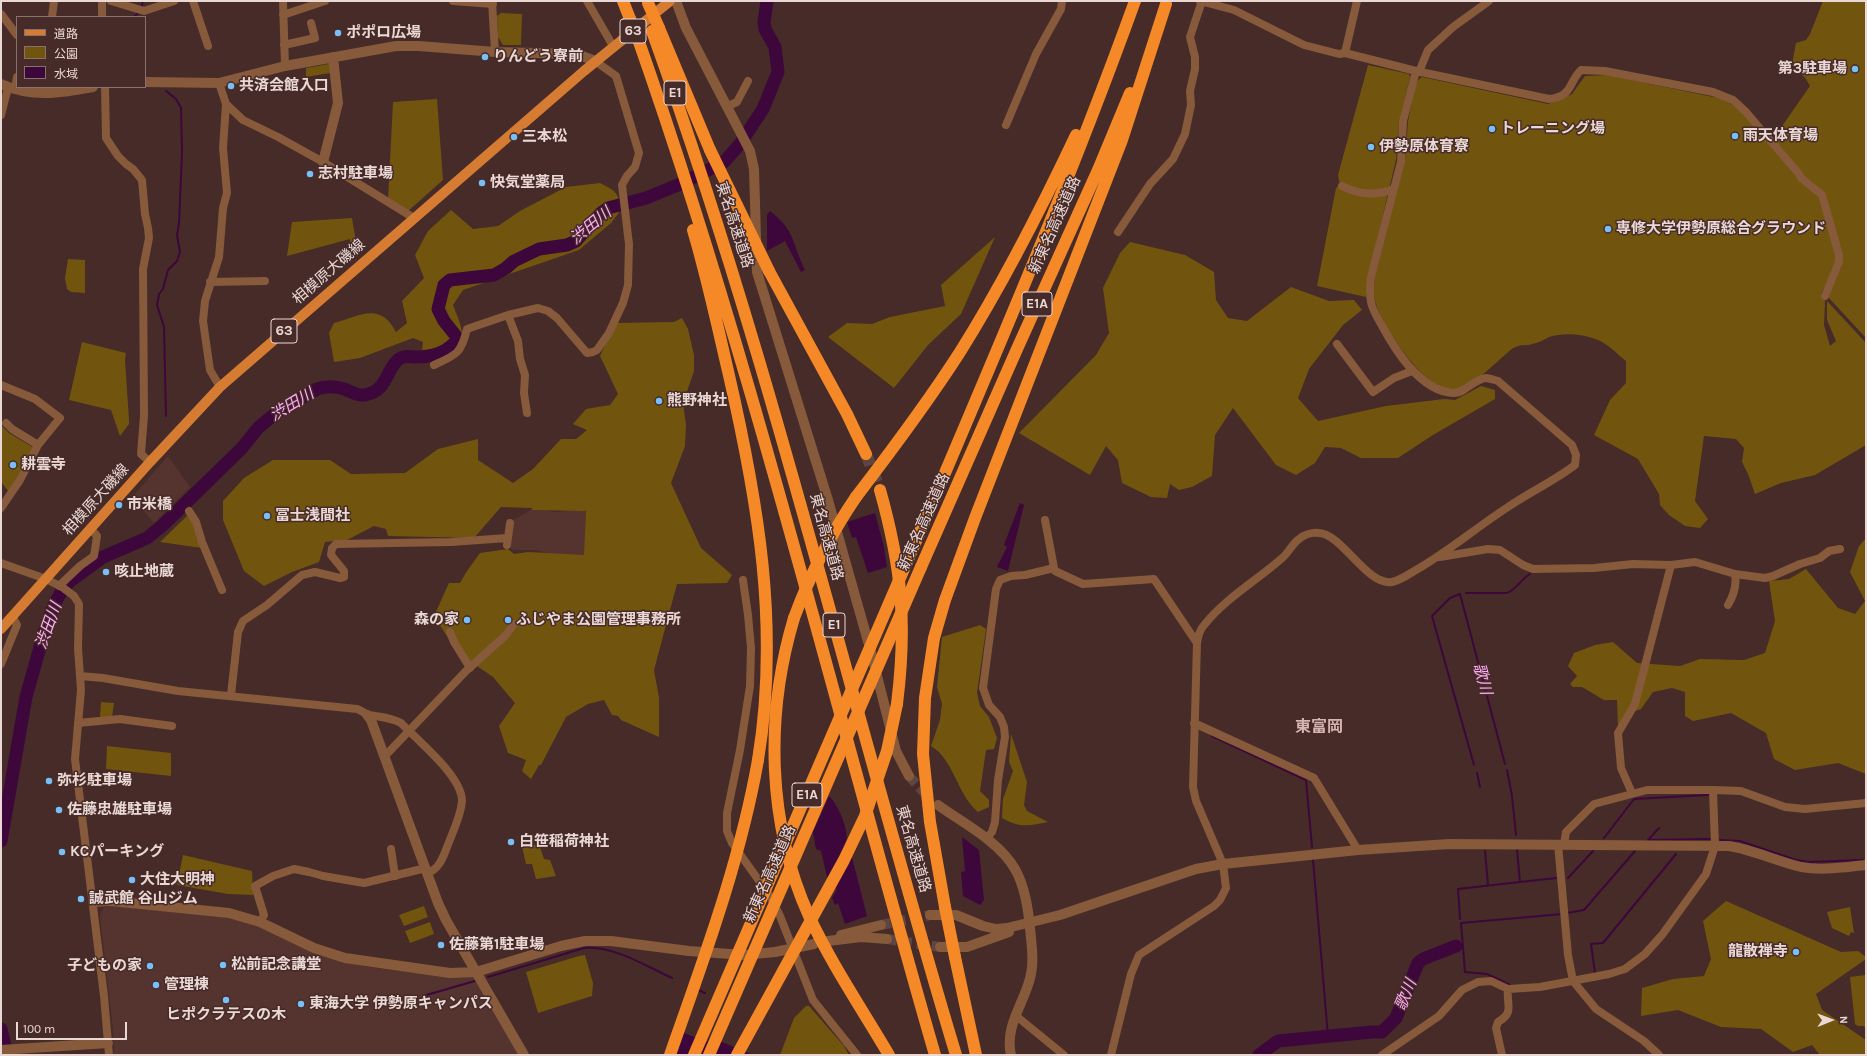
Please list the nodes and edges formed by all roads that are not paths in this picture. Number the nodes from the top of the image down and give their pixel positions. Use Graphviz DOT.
graph roads {
  1 [pos="54,1"];
  2 [pos="102,1"];
  3 [pos="111,1"];
  4 [pos="174,1"];
  5 [pos="193,1"];
  6 [pos="283,1"];
  7 [pos="325,1"];
  8 [pos="453,1"];
  9 [pos="587,1"];
  10 [pos="623,1"];
  11 [pos="670,1"];
  12 [pos="676,1"];
  13 [pos="1062,1"];
  14 [pos="1134,1"];
  15 [pos="1201,1"];
  16 [pos="1357,1"];
  17 [pos="1490,1"];
  18 [pos="492,2"];
  19 [pos="645,3"];
  20 [pos="1167,3"];
  21 [pos="1,14"];
  22 [pos="283,15"];
  23 [pos="52,16"];
  24 [pos="102,16"];
  25 [pos="311,23"];
  26 [pos="655,29"];
  27 [pos="1123,29"];
  28 [pos="16,34"];
  29 [pos="1153,40"];
  30 [pos="284,45"];
  31 [pos="208,46"];
  32 [pos="613,46"];
  33 [pos="495,52"];
  34 [pos="1345,53"];
  35 [pos="333,57"];
  36 [pos="595,61"];
  37 [pos="285,66"];
  38 [pos="1417,72"];
  39 [pos="16,78"];
  40 [pos="748,81"];
  41 [pos="146,82"];
  42 [pos="219,83"];
  43 [pos="8,87"];
  44 [pos="88,88"];
  45 [pos="106,88"];
  46 [pos="226,104"];
  47 [pos="728,106"];
  48 [pos="1,115"];
  49 [pos="1006,125"];
  50 [pos="323,162"];
  51 [pos="1342,186"];
  52 [pos="1394,189"];
  53 [pos="688,201"];
  54 [pos="414,218"];
  55 [pos="1118,232"];
  56 [pos="265,281"];
  57 [pos="210,282"];
  58 [pos="1825,296"];
  59 [pos="508,315"];
  60 [pos="1337,344"];
  61 [pos="434,365"];
  62 [pos="1412,371"];
  63 [pos="1,385"];
  64 [pos="220,387"];
  65 [pos="528,413"];
  66 [pos="6,423"];
  67 [pos="38,444"];
  68 [pos="866,454"];
  69 [pos="150,462"];
  70 [pos="880,490"];
  71 [pos="1,508"];
  72 [pos="189,511"];
  73 [pos="1045,520"];
  74 [pos="510,523"];
  75 [pos="90,528"];
  76 [pos="1840,549"];
  77 [pos="1439,557"];
  78 [pos="1,563"];
  79 [pos="1671,565"];
  80 [pos="1054,568"];
  81 [pos="1735,574"];
  82 [pos="46,579"];
  83 [pos="743,580"];
  84 [pos="61,586"];
  85 [pos="222,590"];
  86 [pos="1728,605"];
  87 [pos="12,616"];
  88 [pos="514,624"];
  89 [pos="1,629"];
  90 [pos="450,632"];
  91 [pos="1197,643"];
  92 [pos="1,664"];
  93 [pos="470,668"];
  94 [pos="80,676"];
  95 [pos="231,696"];
  96 [pos="367,715"];
  97 [pos="78,723"];
  98 [pos="1194,723"];
  99 [pos="172,726"];
  100 [pos="410,732"];
  101 [pos="385,756"];
  102 [pos="909,776"];
  103 [pos="1713,790"];
  104 [pos="1632,793"];
  105 [pos="1866,804"];
  106 [pos="938,805"];
  107 [pos="986,839"];
  108 [pos="1561,844"];
  109 [pos="1715,846"];
  110 [pos="391,849"];
  111 [pos="1358,850"];
  112 [pos="1223,864"];
  113 [pos="1866,865"];
  114 [pos="427,871"];
  115 [pos="395,876"];
  116 [pos="93,902"];
  117 [pos="930,915"];
  118 [pos="260,922"];
  119 [pos="1029,923"];
  120 [pos="881,925"];
  121 [pos="886,939"];
  122 [pos="814,944"];
  123 [pos="940,947"];
  124 [pos="792,949"];
  125 [pos="476,972"];
  126 [pos="1573,981"];
  127 [pos="1508,989"];
  128 [pos="1015,1015"];
  129 [pos="108,1043"];
  130 [pos="1,1050"];
  131 [pos="109,1055"];
  132 [pos="524,1055"];
  133 [pos="670,1055"];
  134 [pos="694,1055"];
  135 [pos="709,1055"];
  136 [pos="737,1055"];
  137 [pos="857,1055"];
  138 [pos="889,1055"];
  139 [pos="935,1055"];
  140 [pos="956,1055"];
  141 [pos="976,1055"];
  142 [pos="1011,1055"];
  143 [pos="1064,1055"];
  144 [pos="1111,1055"];
  145 [pos="1382,1055"];
  146 [pos="1502,1055"];
  147 [pos="1659,1055"];
  1 -- 23 [label="street"];
  2 -- 24 [label="street"];
  3 -- 4 [label="street"];
  5 -- 31 [label="street"];
  6 -- 22 [label="street"];
  7 -- 22 [label="street"];
  8 -- 18 [label="street"];
  9 -- 32 [label="street"];
  10 -- 53 [label="highway, E1, bridge"];
  11 -- 32 [label="main road, 相模原大磯線 / 63"];
  12 -- 47 [label="street"];
  13 -- 49 [label="street"];
  14 -- 27 [label="highway"];
  15 -- 34 [label="street"];
  15 -- 55 [label="street"];
  16 -- 34 [label="street"];
  17 -- 38 [label="street"];
  18 -- 33 [label="street"];
  19 -- 26 [label="highway, E1"];
  20 -- 29 [label="highway"];
  21 -- 28 [label="street"];
  22 -- 30 [label="street"];
  25 -- 30 [label="street"];
  26 -- 68 [label="highway, bridge"];
  26 -- 140 [label="highway, 東名高速道路 / E1"];
  27 -- 134 [label="highway, 新東名高速道路 / E1A, bridge"];
  27 -- 138 [label="highway, bridge"];
  29 -- 135 [label="highway, 新東名高速道路 / E1A, bridge"];
  29 -- 141 [label="highway, bridge"];
  30 -- 37 [label="street"];
  32 -- 36 [label="main road, 相模原大磯線 / 63"];
  33 -- 35 [label="street"];
  33 -- 36 [label="street"];
  34 -- 38 [label="street"];
  35 -- 37 [label="street"];
  35 -- 50 [label="street"];
  36 -- 54 [label="main road, 相模原大磯線 / 63"];
  36 -- 59 [label="street"];
  37 -- 42 [label="street"];
  38 -- 52 [label="street"];
  38 -- 58 [label="street"];
  39 -- 43 [label="street"];
  40 -- 47 [label="street"];
  41 -- 42 [label="street"];
  42 -- 46 [label="street"];
  43 -- 44 [label="street"];
  43 -- 48 [label="street"];
  45 -- 69 [label="street"];
  46 -- 50 [label="street"];
  46 -- 57 [label="street"];
  47 -- 102 [label="street"];
  50 -- 54 [label="street"];
  51 -- 52 [label="street"];
  52 -- 62 [label="street"];
  53 -- 133 [label="highway, bridge"];
  53 -- 139 [label="highway, E1"];
  54 -- 64 [label="main road, 相模原大磯線 / 63"];
  56 -- 57 [label="street"];
  57 -- 64 [label="street"];
  59 -- 61 [label="street"];
  59 -- 65 [label="street"];
  60 -- 62 [label="street"];
  62 -- 77 [label="street"];
  63 -- 67 [label="street"];
  64 -- 69 [label="main road, 相模原大磯線 / 63"];
  66 -- 67 [label="street"];
  67 -- 71 [label="street"];
  69 -- 75 [label="main road, 相模原大磯線 / 63"];
  70 -- 136 [label="highway, bridge"];
  72 -- 85 [label="street"];
  73 -- 80 [label="street"];
  74 -- 95 [label="street"];
  75 -- 82 [label="main road, 相模原大磯線 / 63"];
  75 -- 84 [label="street"];
  76 -- 81 [label="street"];
  77 -- 79 [label="street"];
  77 -- 91 [label="street"];
  78 -- 82 [label="street"];
  79 -- 81 [label="street"];
  79 -- 104 [label="street"];
  80 -- 91 [label="street"];
  80 -- 107 [label="street"];
  81 -- 86 [label="street"];
  82 -- 84 [label="street"];
  82 -- 87 [label="main road, 相模原大磯線 / 63"];
  83 -- 124 [label="street"];
  84 -- 94 [label="street"];
  87 -- 89 [label="main road, 相模原大磯線 / 63"];
  87 -- 92 [label="street"];
  88 -- 93 [label="street"];
  90 -- 93 [label="street"];
  91 -- 98 [label="street"];
  93 -- 100 [label="street"];
  94 -- 95 [label="street"];
  94 -- 97 [label="street"];
  95 -- 96 [label="street"];
  96 -- 100 [label="street"];
  96 -- 101 [label="street"];
  97 -- 99 [label="street"];
  97 -- 116 [label="street"];
  98 -- 111 [label="street"];
  98 -- 112 [label="street"];
  100 -- 101 [label="street"];
  100 -- 114 [label="street"];
  101 -- 114 [label="street"];
  103 -- 104 [label="street"];
  103 -- 105 [label="street"];
  103 -- 109 [label="street"];
  104 -- 108 [label="street"];
  106 -- 107 [label="street"];
  107 -- 119 [label="street"];
  108 -- 109 [label="street"];
  108 -- 111 [label="street"];
  108 -- 126 [label="street"];
  109 -- 113 [label="street"];
  109 -- 126 [label="street"];
  110 -- 115 [label="street"];
  111 -- 112 [label="street"];
  112 -- 119 [label="street"];
  112 -- 144 [label="street"];
  114 -- 115 [label="street"];
  114 -- 125 [label="street"];
  115 -- 118 [label="street"];
  116 -- 118 [label="street"];
  116 -- 129 [label="street"];
  117 -- 119 [label="street"];
  118 -- 125 [label="street"];
  119 -- 123 [label="street"];
  119 -- 128 [label="street"];
  120 -- 121 [label="street"];
  122 -- 124 [label="street"];
  124 -- 125 [label="street"];
  124 -- 137 [label="street"];
  125 -- 132 [label="street"];
  126 -- 127 [label="street"];
  126 -- 147 [label="street"];
  127 -- 145 [label="street"];
  127 -- 146 [label="street"];
  128 -- 142 [label="street"];
  128 -- 143 [label="street"];
  129 -- 130 [label="street"];
  129 -- 131 [label="street"];
}
